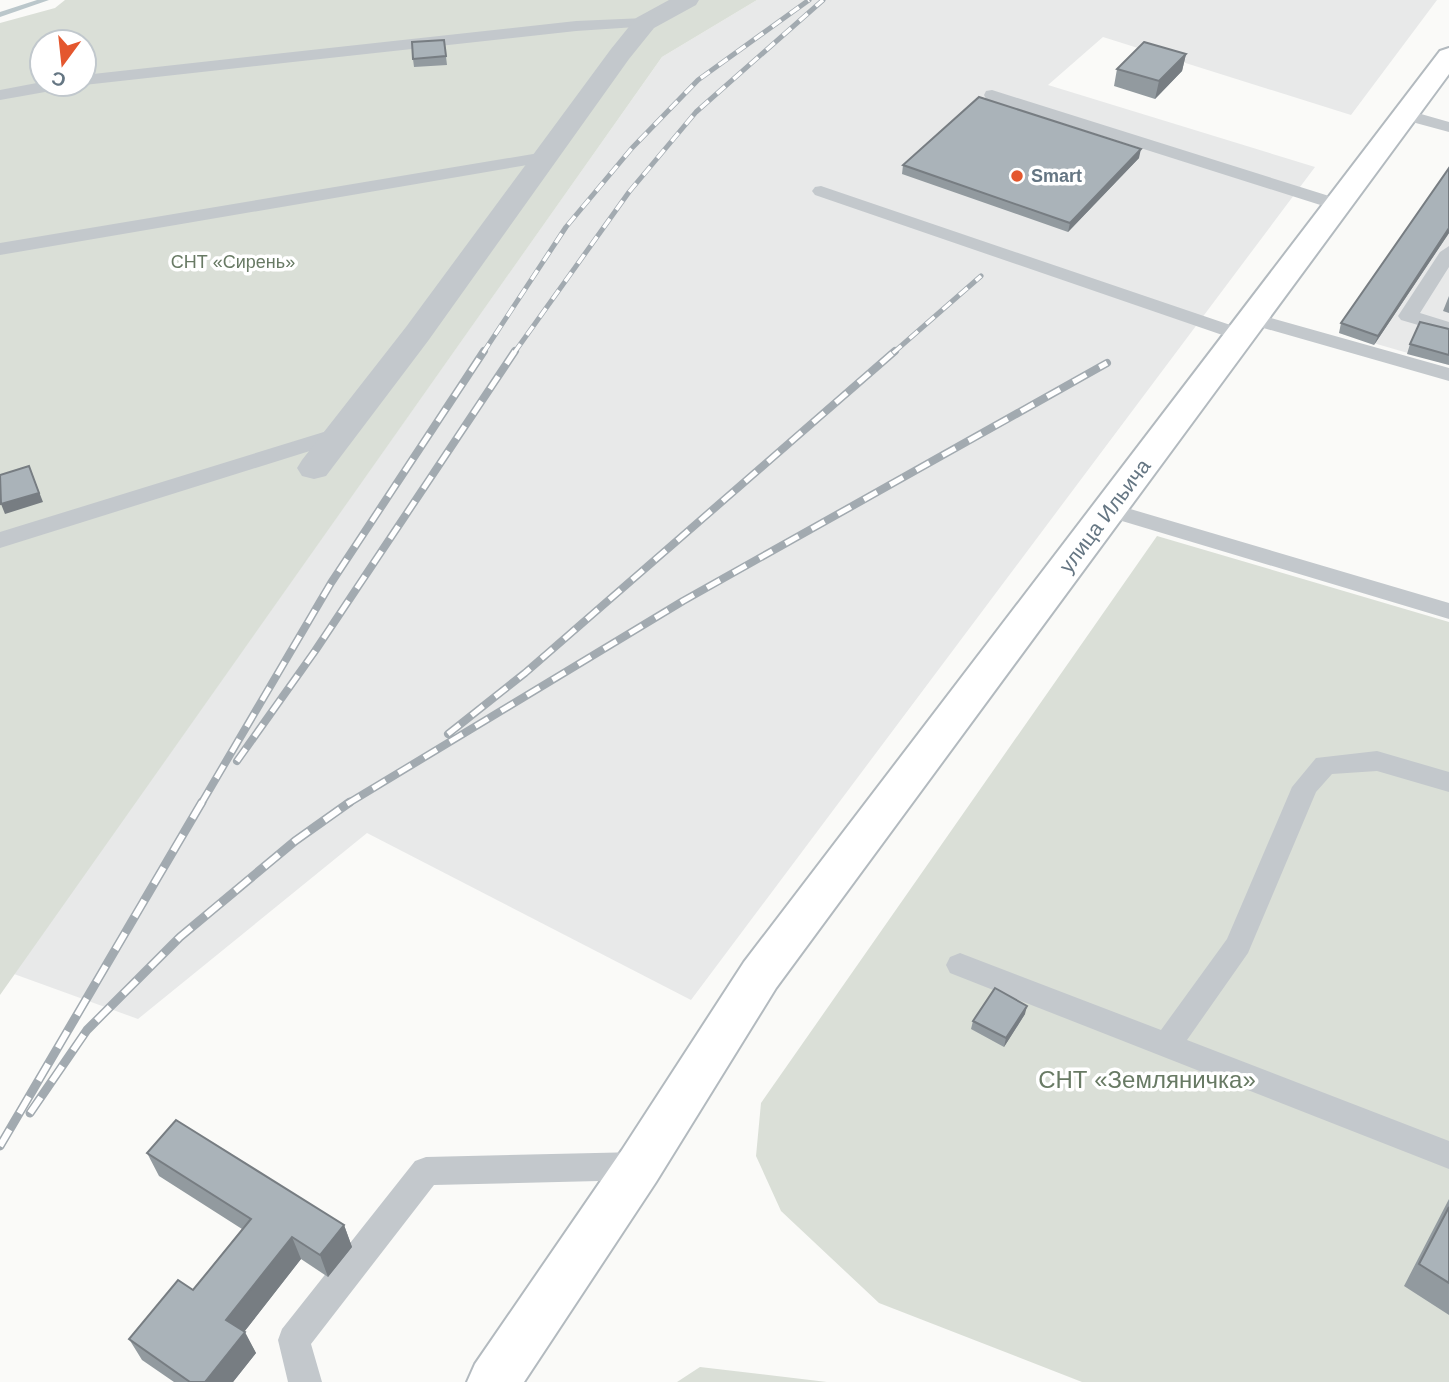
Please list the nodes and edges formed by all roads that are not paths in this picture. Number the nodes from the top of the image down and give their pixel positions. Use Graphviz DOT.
graph roads {
  1 [pos="687,0"];
  2 [pos="645,23"];
  3 [pos="1449,56"];
  4 [pos="98,78"];
  5 [pos="28,90"];
  6 [pos="0,95"];
  7 [pos="992,95"];
  8 [pos="1407,115"];
  9 [pos="1449,127"];
  10 [pos="545,157"];
  11 [pos="821,191"];
  12 [pos="1339,205"];
  13 [pos="0,249"];
  14 [pos="1446,262"];
  15 [pos="1247,327"];
  16 [pos="1449,328"];
  17 [pos="1449,375"];
  18 [pos="340,434"];
  19 [pos="314,468"];
  20 [pos="1110,510"];
  21 [pos="0,540"];
  22 [pos="1449,611"];
  23 [pos="1449,782"];
  24 [pos="960,965"];
  25 [pos="1167,1046"];
  26 [pos="1449,1155"];
  27 [pos="639,1166"];
  28 [pos="305,1382"];
  29 [pos="493,1382"];
  1 -- 2 [label="street"];
  2 -- 4 [label="lane"];
  2 -- 10 [label="street"];
  3 -- 8 [label="main road, улица Ильича"];
  5 -- 6 [label="lane"];
  7 -- 12 [label="lane"];
  8 -- 9 [label="lane"];
  8 -- 12 [label="main road, улица Ильича"];
  10 -- 13 [label="lane"];
  10 -- 18 [label="street"];
  11 -- 15 [label="lane"];
  12 -- 15 [label="main road, улица Ильича"];
  14 -- 16 [label="lane"];
  15 -- 17 [label="lane"];
  15 -- 20 [label="main road, улица Ильича"];
  18 -- 19 [label="street"];
  18 -- 21 [label="lane"];
  20 -- 22 [label="lane"];
  20 -- 27 [label="main road, улица Ильича"];
  23 -- 25 [label="lane"];
  24 -- 25 [label="lane"];
  25 -- 26 [label="lane"];
  27 -- 28 [label="lane"];
  27 -- 29 [label="main road, улица Ильича"];
}
